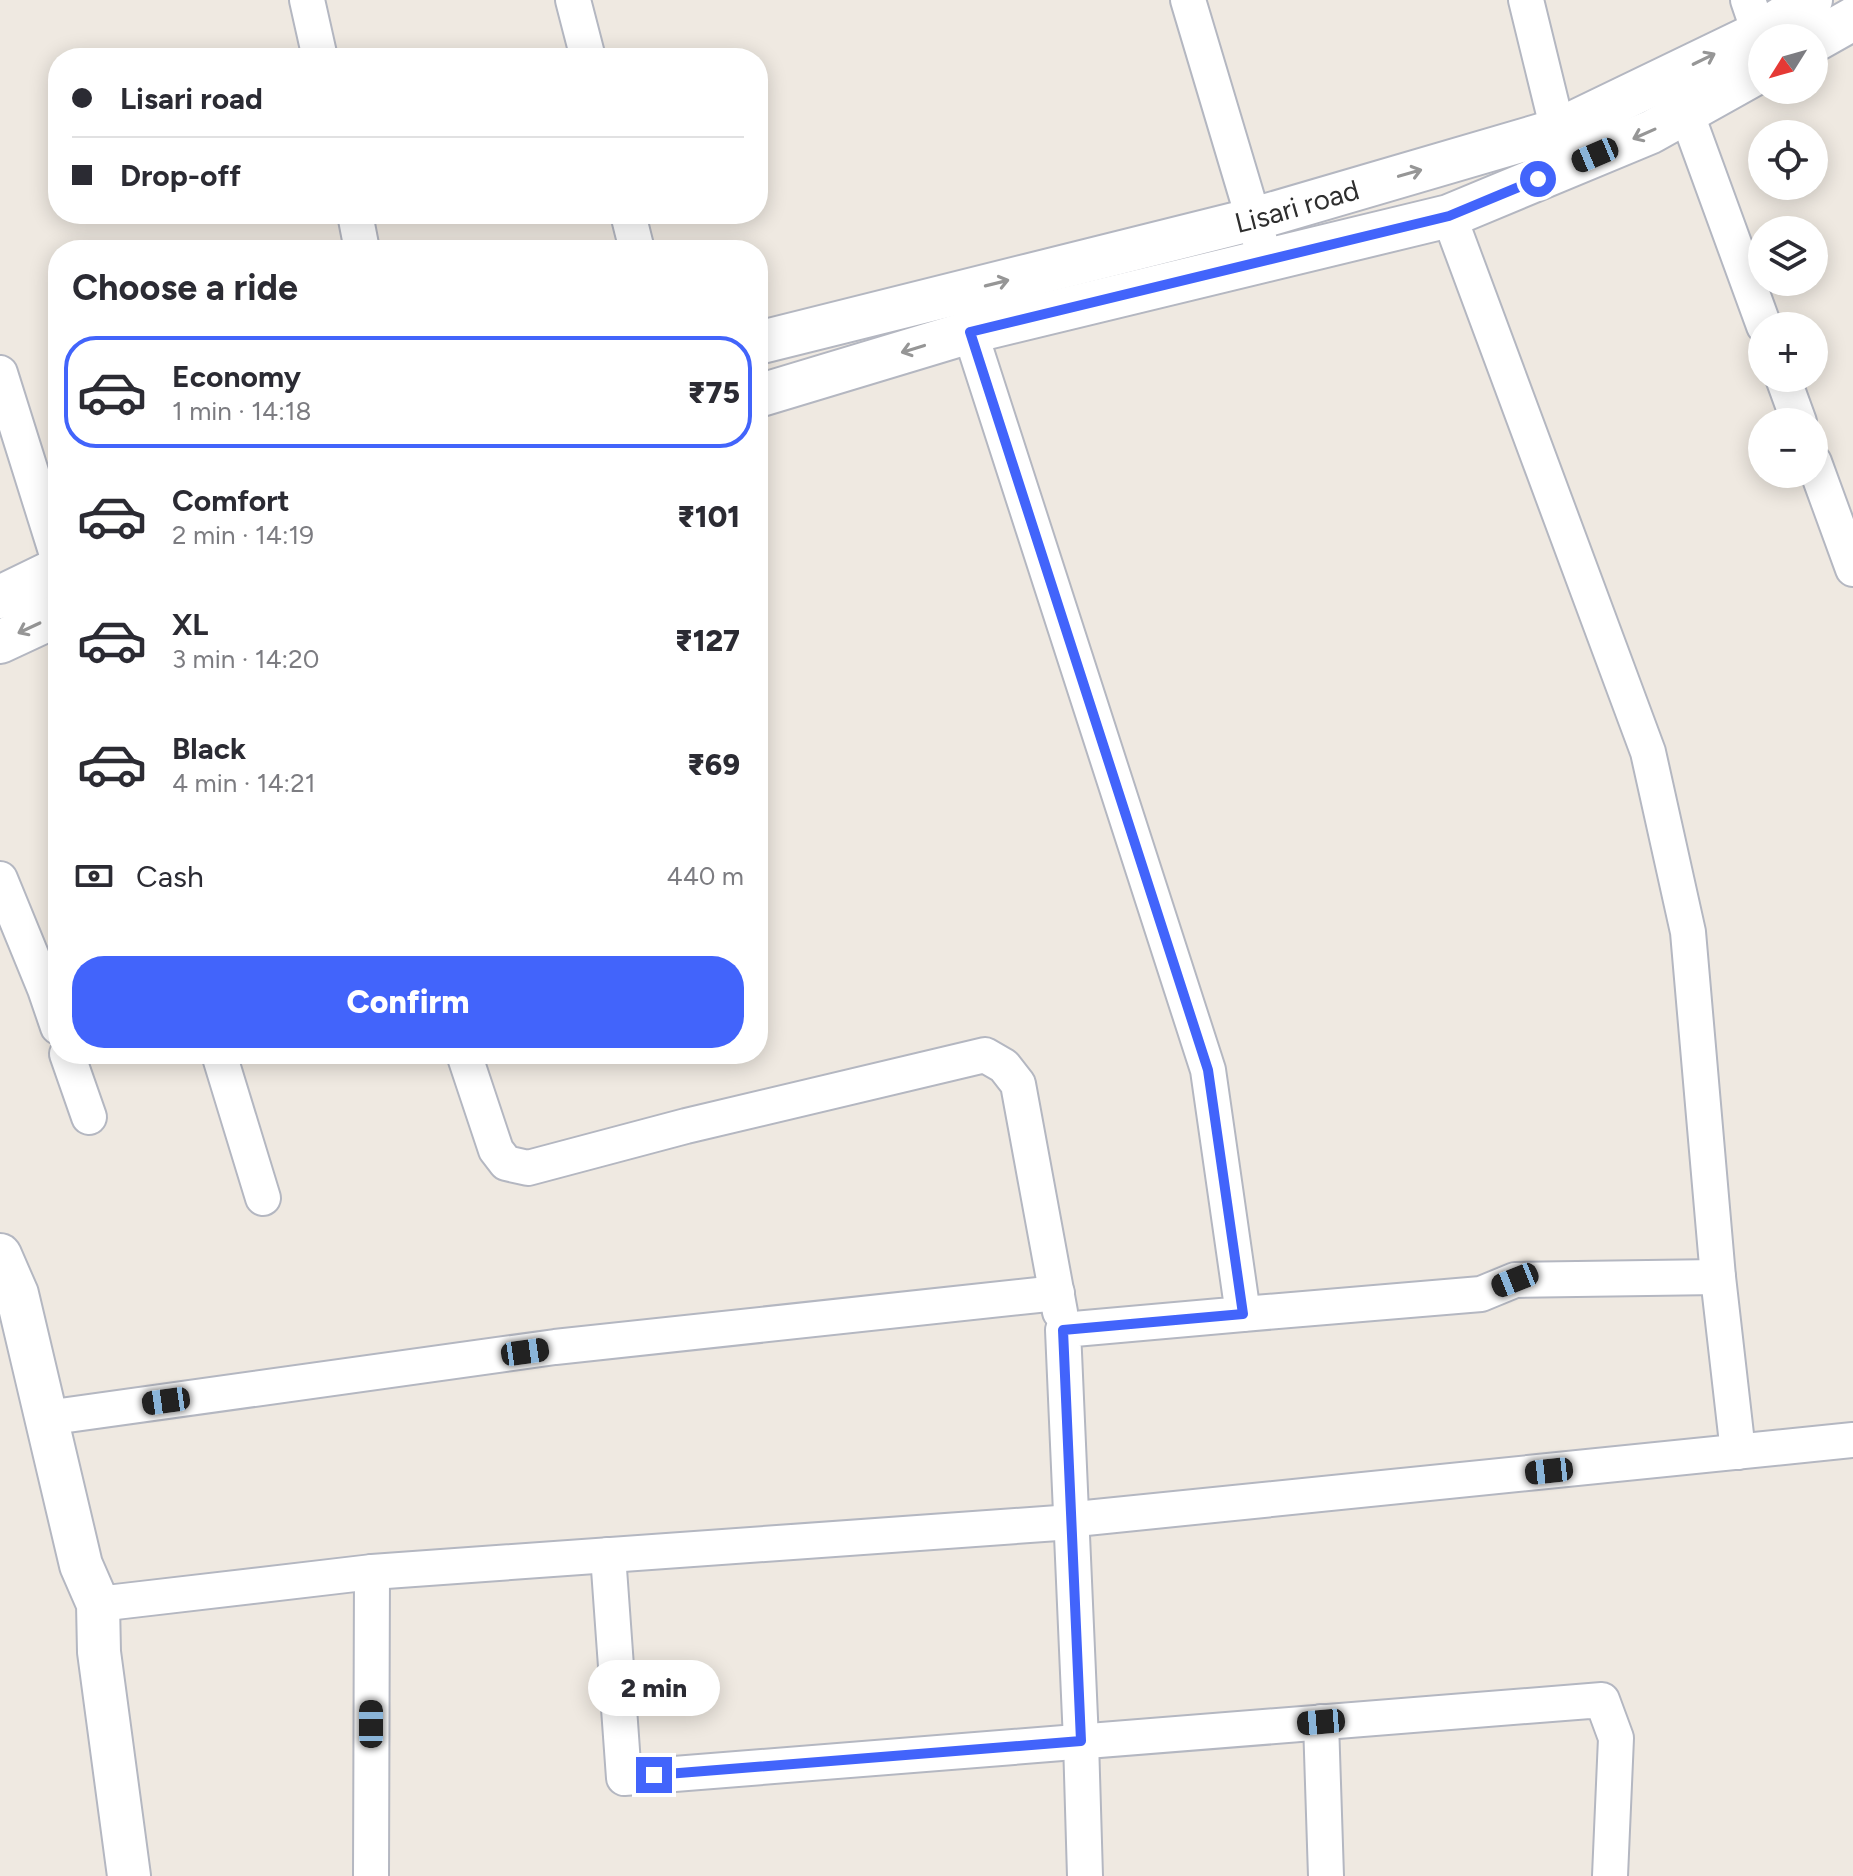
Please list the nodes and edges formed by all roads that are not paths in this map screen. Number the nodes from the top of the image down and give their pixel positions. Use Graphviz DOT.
graph roads {
  1 [pos="307,0"];
  2 [pos="573,0"];
  3 [pos="1188,0"];
  4 [pos="1526,0"];
  5 [pos="1811,0"];
  6 [pos="1853,19"];
  7 [pos="1776,24"];
  8 [pos="1828,33"];
  9 [pos="1748,42"];
  10 [pos="1748,47"];
  11 [pos="318,48"];
  12 [pos="585,48"];
  13 [pos="1686,112"];
  14 [pos="1562,148"];
  15 [pos="1449,216"];
  16 [pos="1254,219"];
  17 [pos="1266,260"];
  18 [pos="1759,312"];
  19 [pos="970,332"];
  20 [pos="768,340"];
  21 [pos="0,373"];
  22 [pos="768,393"];
  23 [pos="1823,488"];
  24 [pos="48,526"];
  25 [pos="1853,569"];
  26 [pos="48,574"];
  27 [pos="0,597"];
  28 [pos="48,620"];
  29 [pos="0,642"];
  30 [pos="0,879"];
  31 [pos="48,998"];
  32 [pos="70,1064"];
  33 [pos="222,1064"];
  34 [pos="467,1064"];
  35 [pos="89,1117"];
  36 [pos="263,1198"];
  37 [pos="0,1255"];
  38 [pos="1718,1277"];
  39 [pos="1057,1293"];
  40 [pos="1243,1314"];
  41 [pos="1063,1330"];
  42 [pos="46,1418"];
  43 [pos="1853,1440"];
  44 [pos="1738,1452"];
  45 [pos="1072,1522"];
  46 [pos="608,1555"];
  47 [pos="372,1572"];
  48 [pos="98,1604"];
  49 [pos="1321,1722"];
  50 [pos="1081,1741"];
  51 [pos="129,1876"];
  52 [pos="371,1876"];
  53 [pos="1085,1876"];
  54 [pos="1326,1876"];
  55 [pos="1610,1876"];
  1 -- 11 [label="street"];
  2 -- 12 [label="street"];
  3 -- 16 [label="street"];
  4 -- 14 [label="street"];
  5 -- 7 [label="street, Lisari road"];
  6 -- 8 [label="street"];
  14 -- 9 [label="street, Lisari road, one-way"];
  10 -- 13 [label="street, Lisari road"];
  13 -- 14 [label="street, Lisari road, one-way"];
  13 -- 18 [label="street"];
  14 -- 15 [label="street, Lisari road"];
  16 -- 14 [label="street, Lisari road, one-way"];
  15 -- 17 [label="street, Lisari road"];
  15 -- 38 [label="street"];
  16 -- 17 [label="street"];
  20 -- 16 [label="street, Lisari road, one-way"];
  17 -- 19 [label="street, Lisari road"];
  19 -- 22 [label="street, Lisari road, one-way"];
  19 -- 40 [label="street"];
  21 -- 24 [label="street"];
  23 -- 25 [label="street"];
  26 -- 27 [label="street"];
  28 -- 29 [label="street, one-way"];
  30 -- 31 [label="street"];
  32 -- 35 [label="street"];
  33 -- 36 [label="street"];
  34 -- 39 [label="street"];
  37 -- 42 [label="street"];
  38 -- 40 [label="street"];
  38 -- 44 [label="street"];
  39 -- 41 [label="street"];
  39 -- 42 [label="street"];
  40 -- 41 [label="street"];
  41 -- 45 [label="street"];
  42 -- 48 [label="street"];
  43 -- 44 [label="street"];
  44 -- 45 [label="street"];
  45 -- 46 [label="street"];
  45 -- 50 [label="street"];
  46 -- 47 [label="street"];
  46 -- 50 [label="street"];
  47 -- 48 [label="street"];
  47 -- 52 [label="street"];
  48 -- 51 [label="street"];
  49 -- 50 [label="street"];
  49 -- 54 [label="street"];
  49 -- 55 [label="street"];
  50 -- 53 [label="street"];
}
